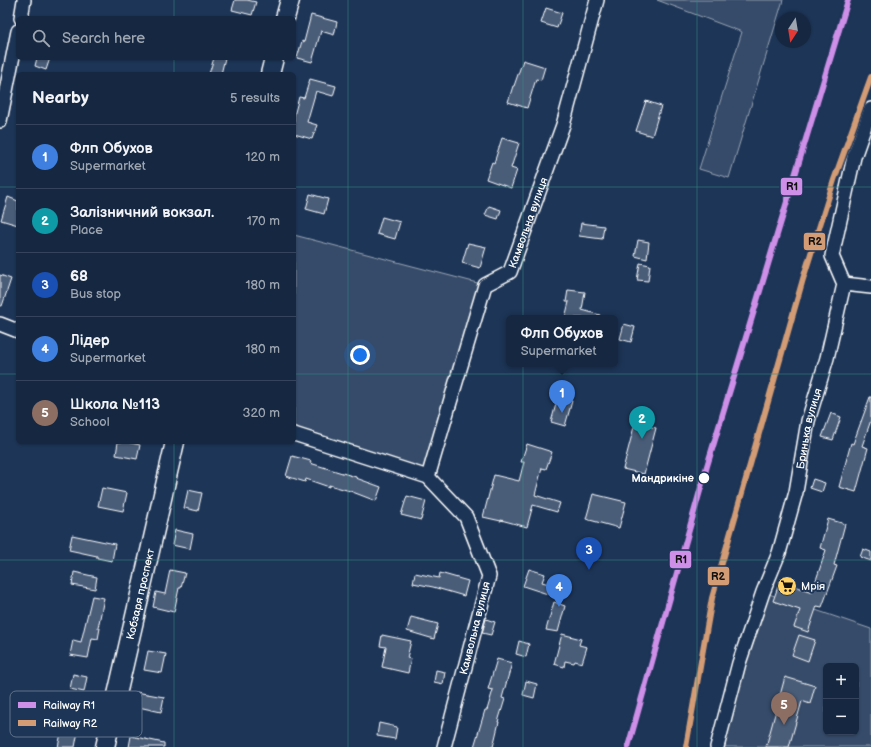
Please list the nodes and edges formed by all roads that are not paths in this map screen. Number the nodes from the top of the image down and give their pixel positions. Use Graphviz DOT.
graph roads {
  1 [pos="24,0"];
  2 [pos="290,0"];
  3 [pos="597,0"];
  4 [pos="21,16"];
  5 [pos="286,16"];
  6 [pos="16,41"];
  7 [pos="274,60"];
  8 [pos="270,72"];
  9 [pos="871,109"];
  10 [pos="0,121"];
  11 [pos="844,284"];
  12 [pos="871,287"];
  13 [pos="0,324"];
  14 [pos="16,330"];
  15 [pos="296,435"];
  16 [pos="175,444"];
  17 [pos="428,477"];
  18 [pos="118,691"];
  19 [pos="107,737"];
  20 [pos="105,747"];
  21 [pos="444,747"];
  22 [pos="717,747"];
  1 -- 4 [label="street"];
  2 -- 5 [label="main road"];
  3 -- 17 [label="street, Камвольна вулиця"];
  6 -- 10 [label="street"];
  7 -- 8 [label="main road"];
  9 -- 11 [label="street"];
  11 -- 12 [label="street"];
  11 -- 22 [label="street, Бринька вулиця"];
  13 -- 14 [label="street"];
  15 -- 17 [label="street, Камвольна вулиця"];
  16 -- 18 [label="main road, Кобзаря проспект"];
  17 -- 21 [label="street, Камвольна вулиця"];
  19 -- 20 [label="main road, Кобзаря проспект"];
}
